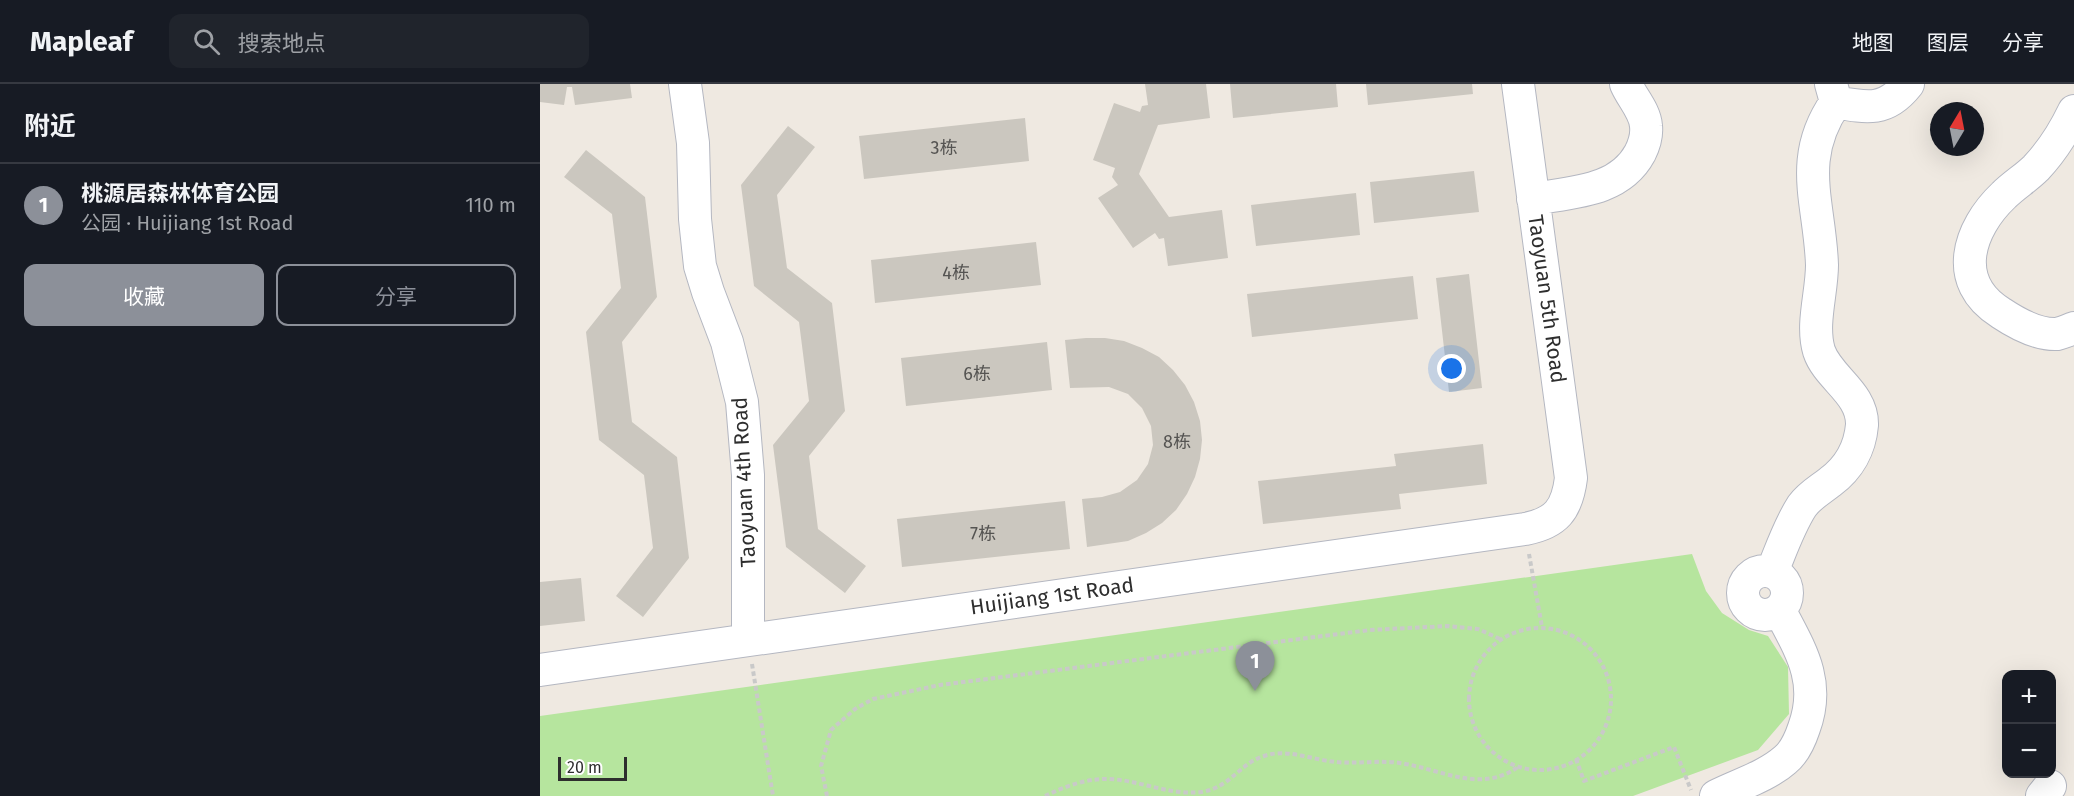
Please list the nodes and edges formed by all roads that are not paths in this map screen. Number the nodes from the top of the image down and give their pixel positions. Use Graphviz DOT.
graph roads {
  1 [pos="685,84"];
  2 [pos="1518,84"];
  3 [pos="1626,84"];
  4 [pos="1908,84"];
  5 [pos="1834,93"];
  6 [pos="2074,111"];
  7 [pos="1533,199"];
  8 [pos="2074,328"];
  9 [pos="1560,512"];
  10 [pos="748,640"];
  11 [pos="540,670"];
  12 [pos="1771,784"];
  13 [pos="1716,796"];
  1 -- 10 [label="street, Taoyuan 4th Road"];
  2 -- 7 [label="street, Taoyuan 5th Road"];
  3 -- 7 [label="street"];
  4 -- 5 [label="street"];
  5 -- 12 [label="street"];
  6 -- 8 [label="street"];
  7 -- 9 [label="street, Taoyuan 5th Road"];
  9 -- 10 [label="street, Huijiang 1st Road"];
  10 -- 11 [label="street, Huijiang 1st Road"];
  12 -- 13 [label="street"];
}
